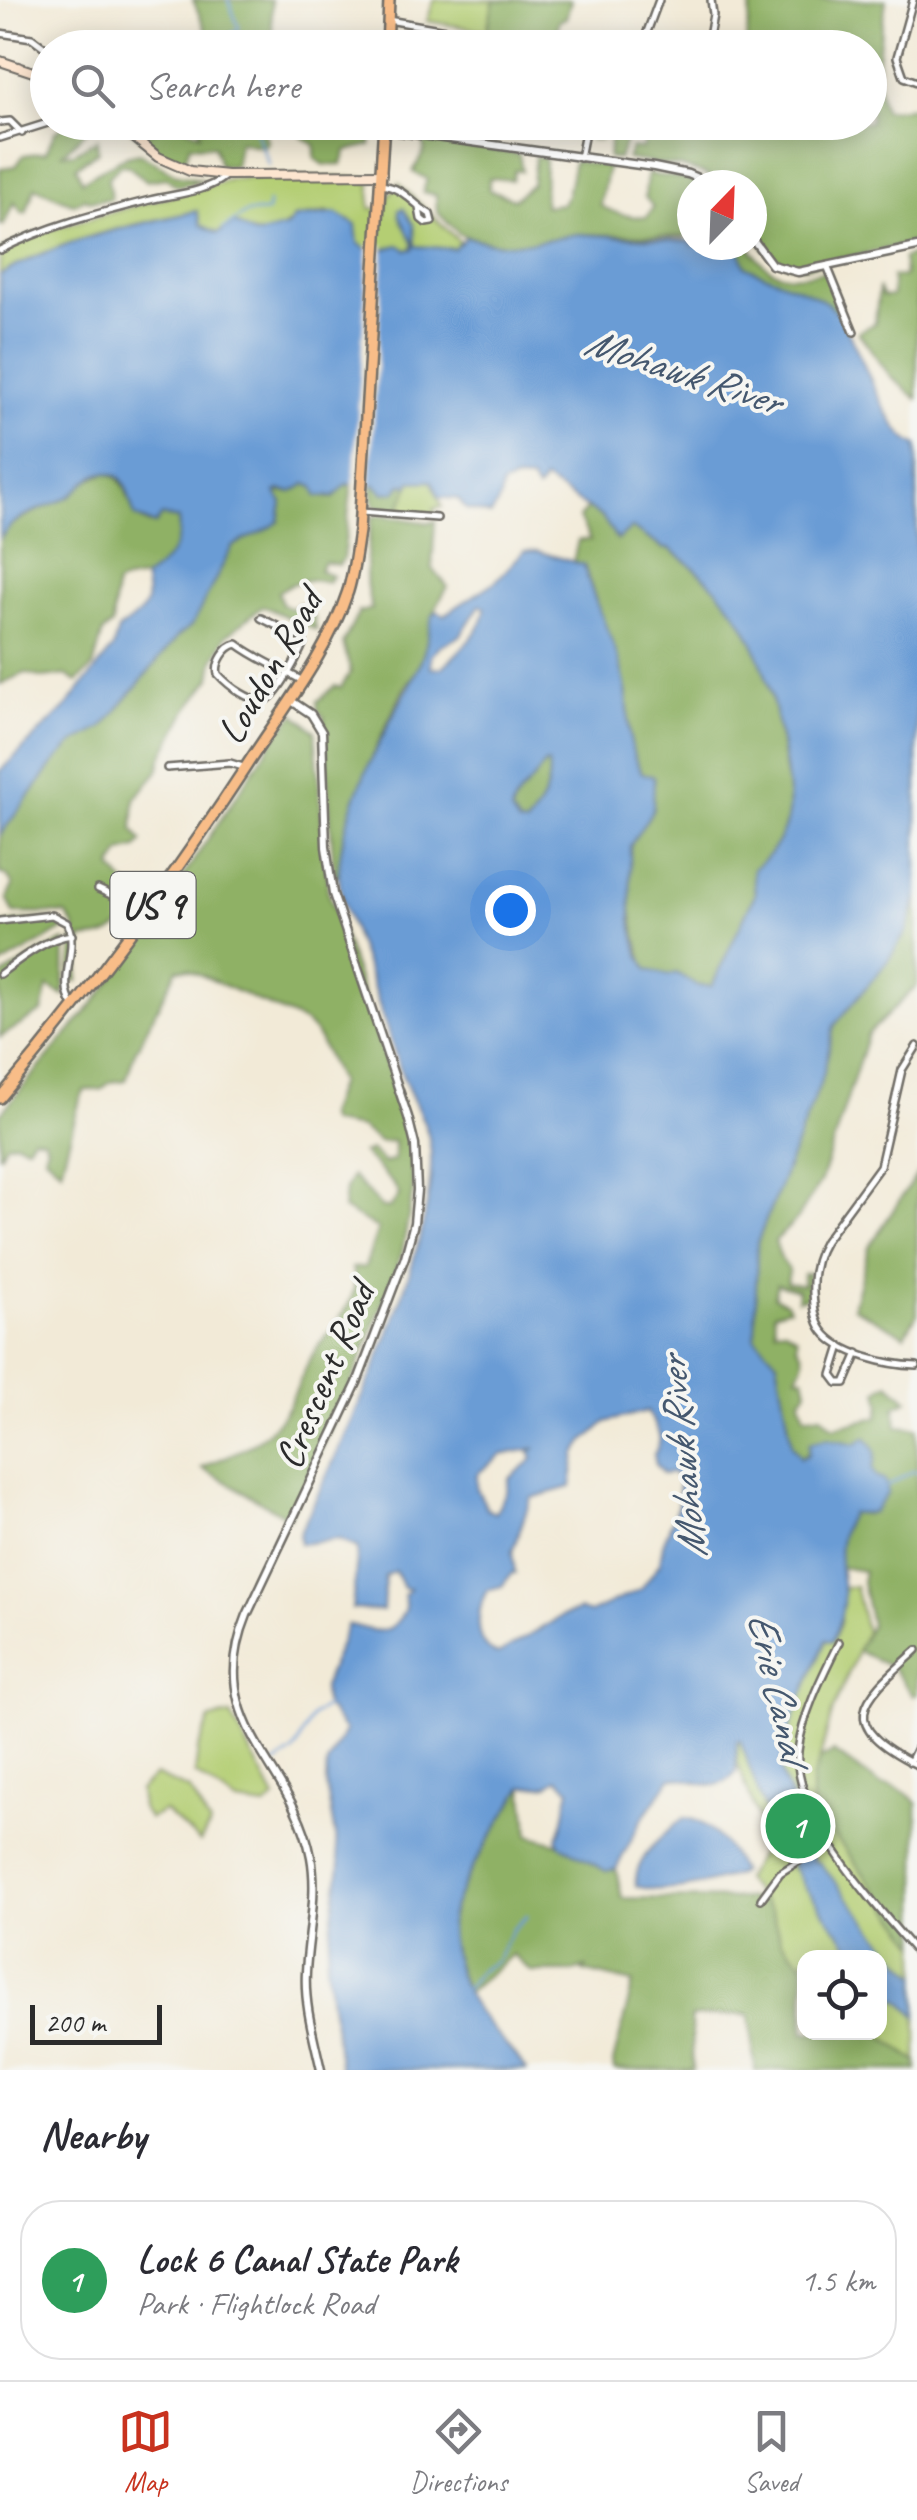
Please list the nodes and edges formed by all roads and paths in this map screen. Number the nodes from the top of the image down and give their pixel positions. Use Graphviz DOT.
graph roads {
  1 [pos="389,0"];
  2 [pos="659,0"];
  3 [pos="711,0"];
  4 [pos="913,0"];
  5 [pos="388,20"];
  6 [pos="388,30"];
  7 [pos="446,30"];
  8 [pos="649,30"];
  9 [pos="710,30"];
  10 [pos="0,33"];
  11 [pos="30,39"];
  12 [pos="0,61"];
  13 [pos="30,71"];
  14 [pos="917,82"];
  15 [pos="0,122"];
  16 [pos="30,130"];
  17 [pos="22,133"];
  18 [pos="0,138"];
  19 [pos="137,140"];
  20 [pos="383,140"];
  21 [pos="470,140"];
  22 [pos="584,140"];
  23 [pos="580,158"];
  24 [pos="677,172"];
  25 [pos="227,175"];
  26 [pos="381,179"];
  27 [pos="419,208"];
  28 [pos="917,247"];
  29 [pos="0,250"];
  30 [pos="767,260"];
  31 [pos="828,268"];
  32 [pos="854,332"];
  33 [pos="361,512"];
  34 [pos="438,518"];
  35 [pos="260,618"];
  36 [pos="287,673"];
  37 [pos="301,680"];
  38 [pos="288,700"];
  39 [pos="167,768"];
  40 [pos="244,768"];
  41 [pos="98,889"];
  42 [pos="148,912"];
  43 [pos="0,921"];
  44 [pos="72,935"];
  45 [pos="0,974"];
  46 [pos="75,1007"];
  47 [pos="917,1046"];
  48 [pos="0,1098"];
  49 [pos="841,1346"];
  50 [pos="858,1353"];
  51 [pos="917,1366"];
  52 [pos="839,1642"];
  53 [pos="917,1650"];
  54 [pos="917,1748"];
  55 [pos="914,1764"];
  56 [pos="828,1842"];
  57 [pos="762,1899"];
  58 [pos="917,1953"];
  59 [pos="321,2070"];
  1 -- 5 [label="main road"];
  2 -- 8 [label="street"];
  3 -- 9 [label="street"];
  4 -- 14 [label="street"];
  5 -- 6 [label="main road"];
  5 -- 7 [label="street"];
  10 -- 11 [label="street"];
  12 -- 13 [label="main road"];
  15 -- 17 [label="street"];
  16 -- 17 [label="street"];
  17 -- 18 [label="street"];
  19 -- 25 [label="main road"];
  20 -- 26 [label="main road, US 9"];
  21 -- 23 [label="street"];
  22 -- 23 [label="street"];
  23 -- 24 [label="street"];
  25 -- 26 [label="main road"];
  25 -- 29 [label="street"];
  26 -- 27 [label="street"];
  26 -- 33 [label="main road, Loudon Road / US 9"];
  28 -- 31 [label="street"];
  30 -- 31 [label="street"];
  31 -- 32 [label="street"];
  33 -- 34 [label="street"];
  33 -- 37 [label="main road, Loudon Road / US 9"];
  35 -- 36 [label="street"];
  36 -- 36 [label="street"];
  36 -- 37 [label="street"];
  37 -- 38 [label="main road, Loudon Road / US 9"];
  38 -- 40 [label="main road, Loudon Road / US 9"];
  38 -- 59 [label="street, Crescent Road"];
  39 -- 40 [label="street"];
  40 -- 42 [label="main road, Loudon Road / US 9"];
  41 -- 42 [label="street"];
  42 -- 46 [label="main road, Loudon Road / US 9"];
  43 -- 44 [label="street"];
  44 -- 45 [label="street"];
  44 -- 46 [label="street"];
  46 -- 48 [label="main road, Loudon Road / US 9"];
  47 -- 49 [label="street"];
  49 -- 50 [label="street"];
  49 -- 50 [label="street"];
  50 -- 51 [label="street"];
  52 -- 56 [label="street"];
  53 -- 55 [label="street"];
  54 -- 55 [label="street"];
  56 -- 57 [label="street"];
  56 -- 58 [label="street"];
}
